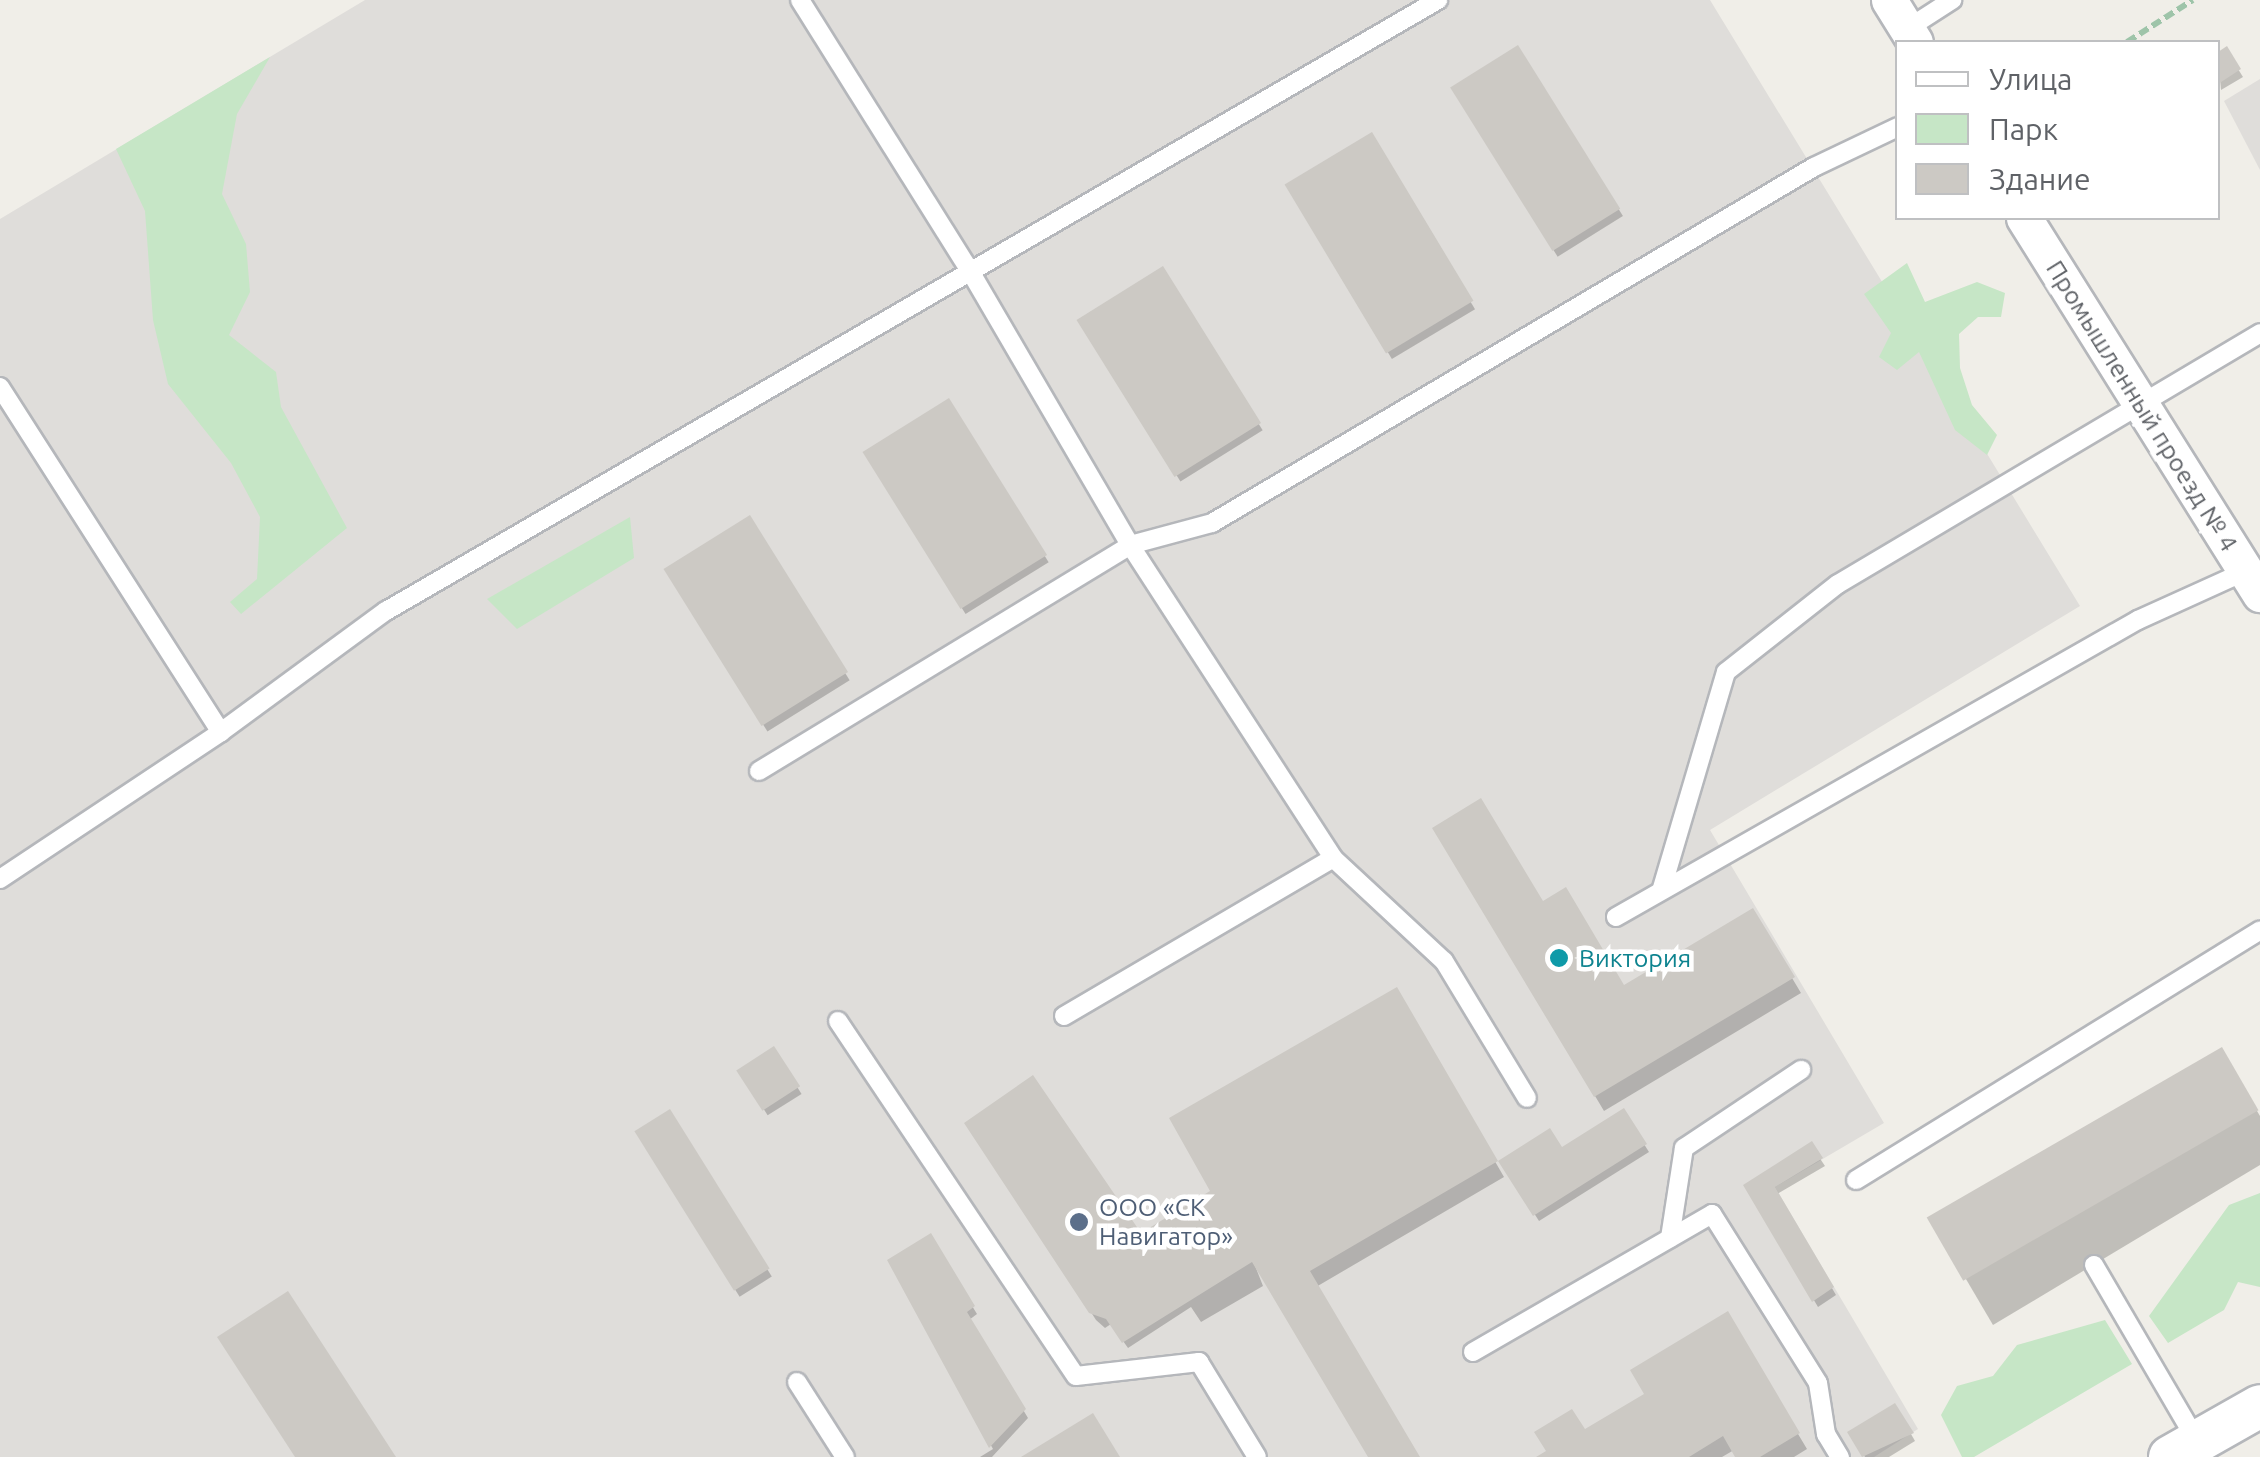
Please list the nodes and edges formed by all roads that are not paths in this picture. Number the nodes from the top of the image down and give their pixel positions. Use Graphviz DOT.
graph roads {
  1 [pos="800,0"];
  2 [pos="1438,0"];
  3 [pos="1952,0"];
  4 [pos="1904,24"];
  5 [pos="1895,128"];
  6 [pos="2025,220"];
  7 [pos="970,271"];
  8 [pos="2260,333"];
  9 [pos="0,387"];
  10 [pos="2141,404"];
  11 [pos="1130,545"];
  12 [pos="2253,582"];
  13 [pos="221,732"];
  14 [pos="759,770"];
  15 [pos="1332,858"];
  16 [pos="0,879"];
  17 [pos="1662,888"];
  18 [pos="1616,917"];
  19 [pos="2260,930"];
  20 [pos="1064,1016"];
  21 [pos="838,1021"];
  22 [pos="1801,1070"];
  23 [pos="1527,1098"];
  24 [pos="1856,1180"];
  25 [pos="1670,1238"];
  26 [pos="2094,1264"];
  27 [pos="1473,1352"];
  28 [pos="798,1382"];
  29 [pos="2260,1406"];
  30 [pos="2184,1449"];
  31 [pos="845,1457"];
  32 [pos="1258,1457"];
  33 [pos="1840,1457"];
  1 -- 7 [label="lane"];
  2 -- 7 [label="lane"];
  3 -- 4 [label="lane"];
  5 -- 11 [label="lane"];
  6 -- 10 [label="street, Промышленный проезд № 4"];
  7 -- 11 [label="lane"];
  7 -- 13 [label="lane"];
  8 -- 10 [label="lane"];
  9 -- 13 [label="lane"];
  10 -- 12 [label="street, Промышленный проезд № 4"];
  10 -- 17 [label="lane"];
  11 -- 14 [label="lane"];
  11 -- 15 [label="lane"];
  12 -- 17 [label="lane"];
  13 -- 16 [label="lane"];
  15 -- 20 [label="lane"];
  15 -- 23 [label="lane"];
  17 -- 18 [label="lane"];
  19 -- 24 [label="lane"];
  21 -- 32 [label="lane"];
  22 -- 25 [label="lane"];
  25 -- 27 [label="lane"];
  25 -- 33 [label="lane"];
  26 -- 30 [label="lane"];
  28 -- 31 [label="lane"];
  29 -- 30 [label="street"];
}
